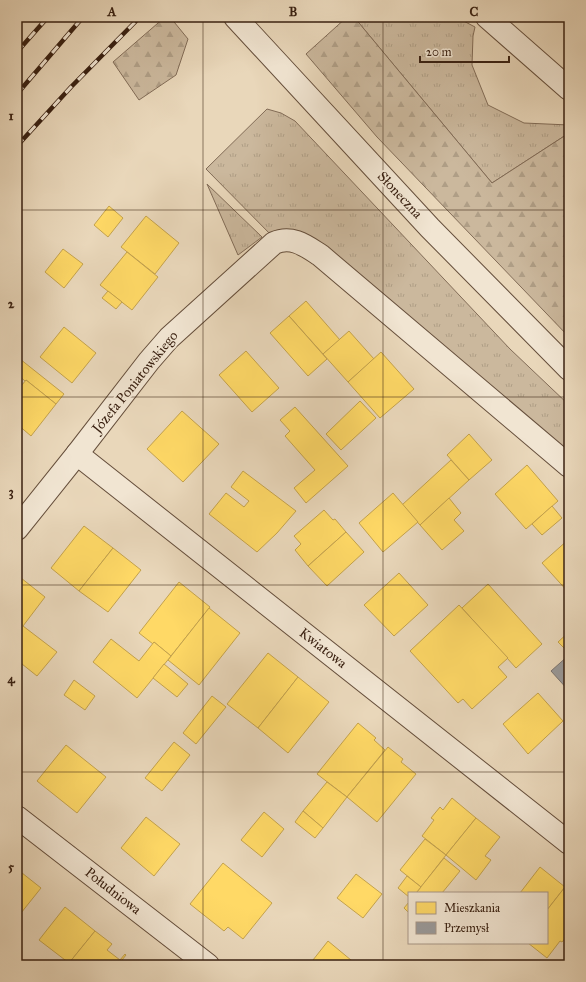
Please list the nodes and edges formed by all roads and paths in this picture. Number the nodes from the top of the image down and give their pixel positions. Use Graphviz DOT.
graph roads {
  1 [pos="235,17"];
  2 [pos="487,17"];
  3 [pos="569,89"];
  4 [pos="569,369"];
  5 [pos="77,454"];
  6 [pos="569,466"];
  7 [pos="17,529"];
  8 [pos="17,817"];
  9 [pos="569,843"];
  10 [pos="208,965"];
  1 -- 4 [label="street, Słoneczna"];
  2 -- 3 [label="street"];
  5 -- 6 [label="street, Józefa Poniatowskiego"];
  5 -- 7 [label="street, Józefa Poniatowskiego"];
  5 -- 9 [label="street, Kwiatowa"];
  8 -- 10 [label="street, Południowa"];
}
